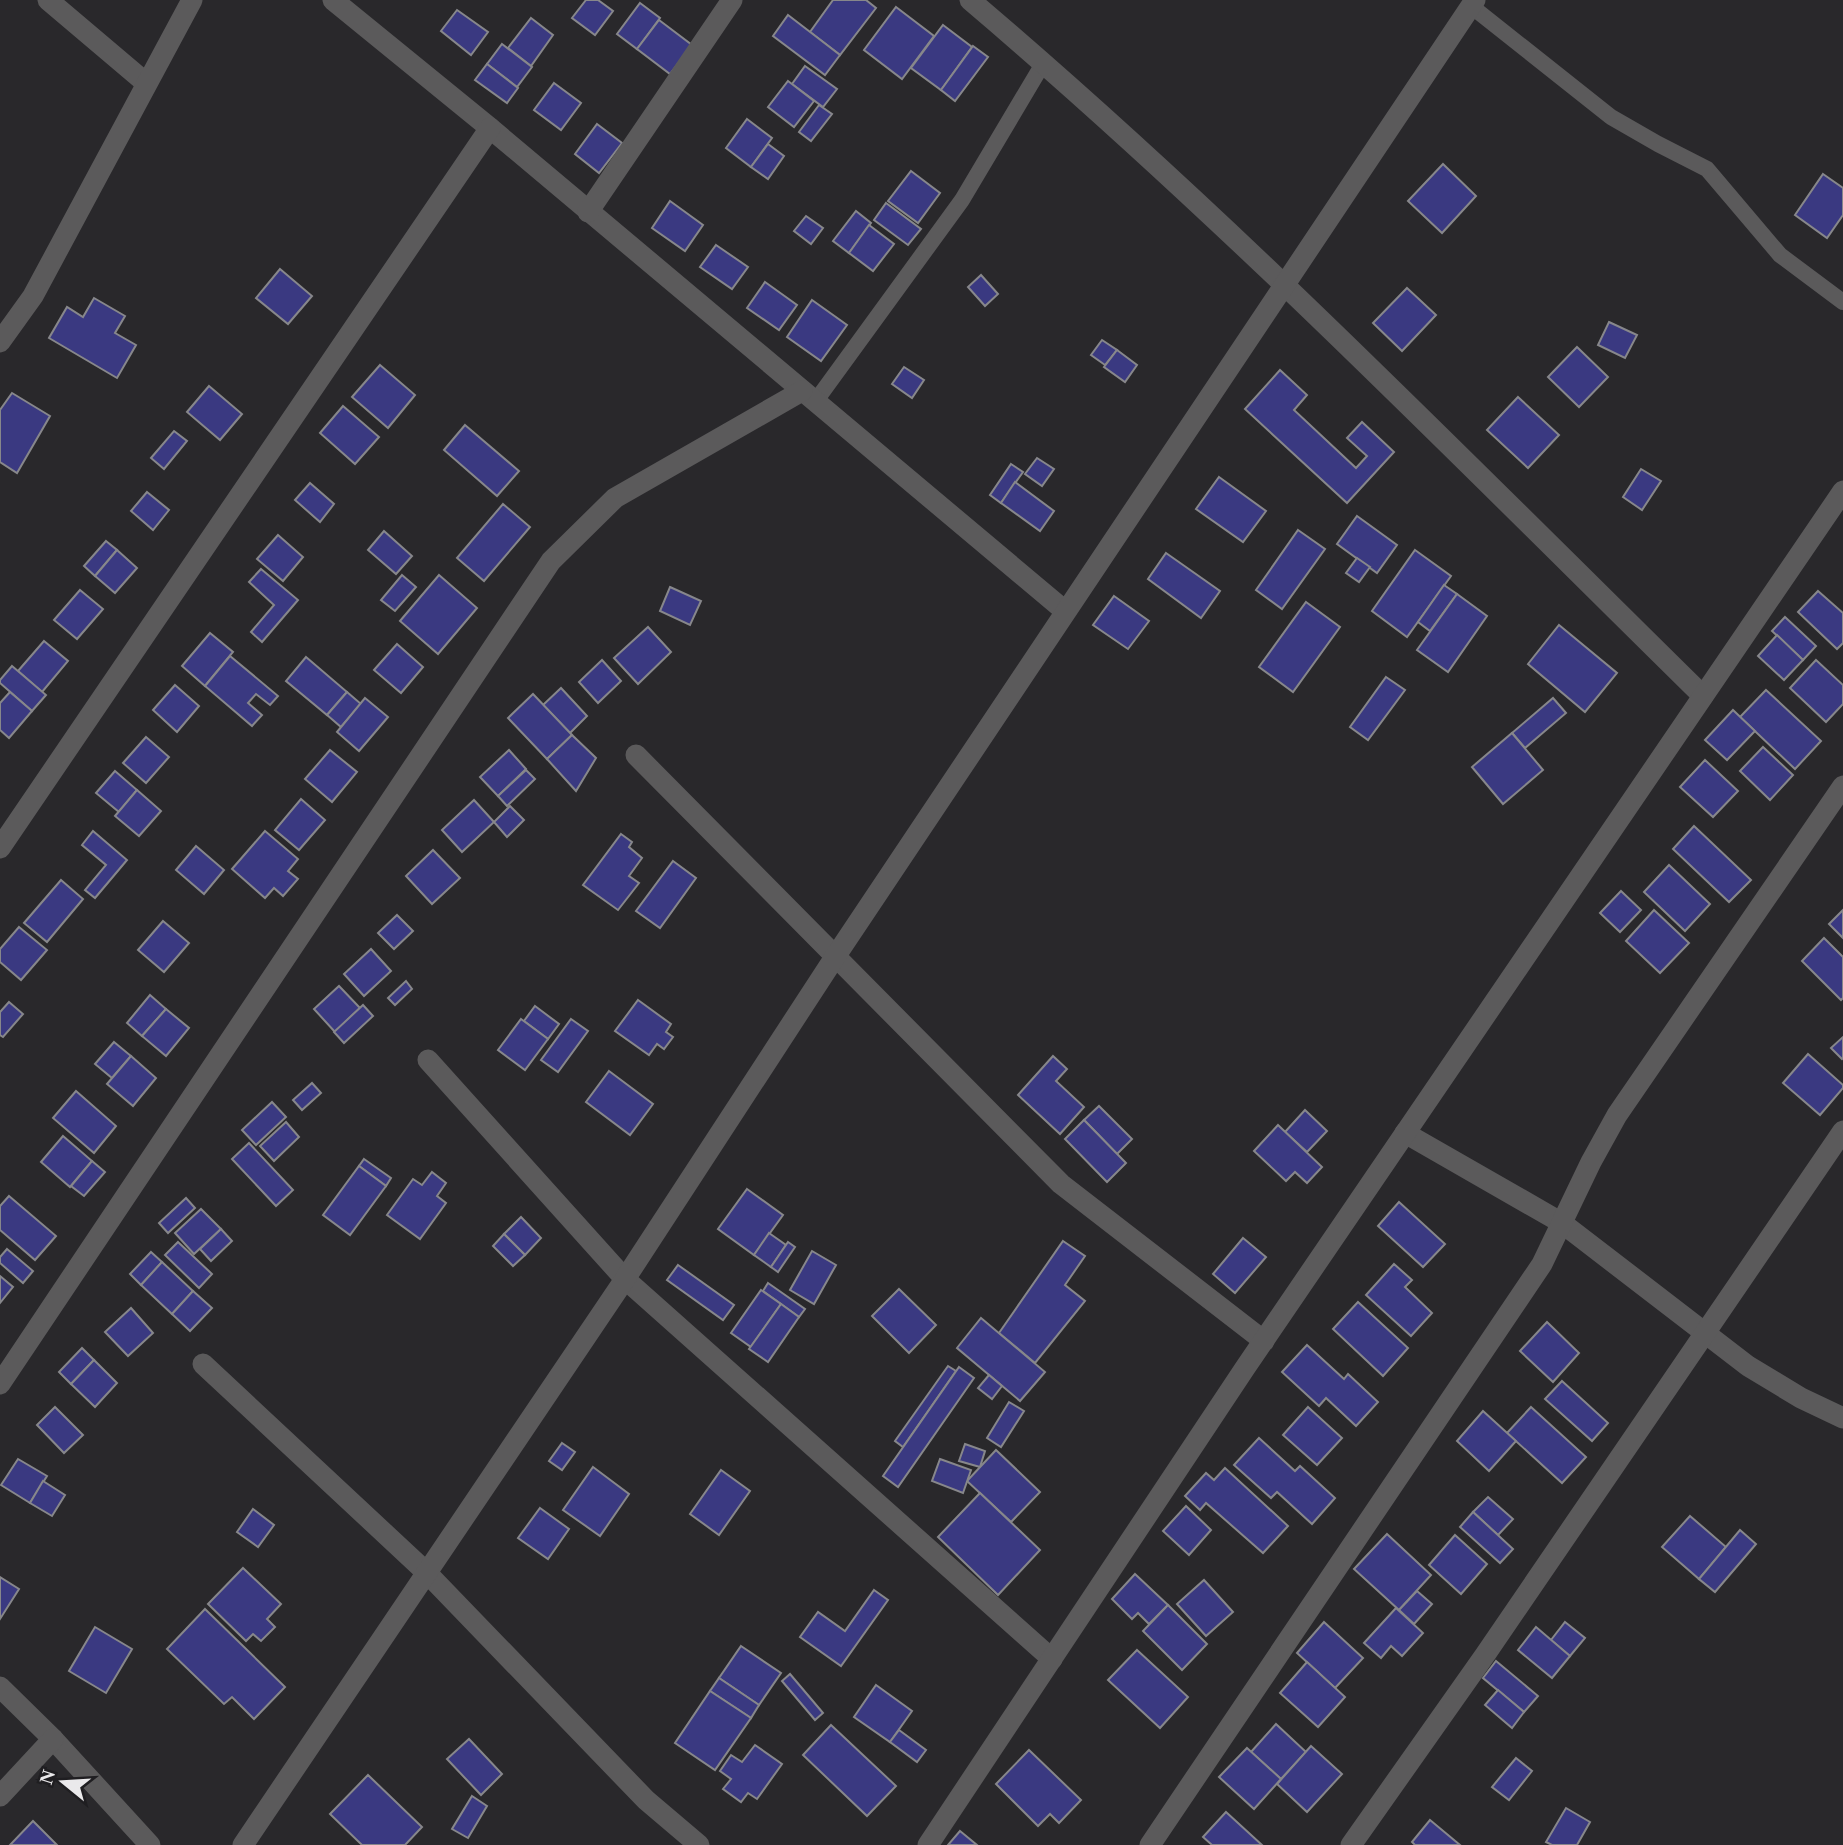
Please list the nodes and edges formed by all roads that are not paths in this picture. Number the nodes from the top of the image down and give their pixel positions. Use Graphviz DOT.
graph roads {
  1 [pos="48,0"];
  2 [pos="192,0"];
  3 [pos="333,0"];
  4 [pos="732,0"];
  5 [pos="970,0"];
  6 [pos="1473,3"];
  7 [pos="1044,62"];
  8 [pos="146,83"];
  9 [pos="490,128"];
  10 [pos="589,212"];
  11 [pos="1283,284"];
  12 [pos="1843,302"];
  13 [pos="0,342"];
  14 [pos="809,396"];
  15 [pos="1843,491"];
  16 [pos="1065,611"];
  17 [pos="1703,696"];
  18 [pos="636,755"];
  19 [pos="1843,786"];
  20 [pos="0,848"];
  21 [pos="835,957"];
  22 [pos="428,1060"];
  23 [pos="1843,1131"];
  24 [pos="1405,1133"];
  25 [pos="1562,1223"];
  26 [pos="625,1279"];
  27 [pos="1707,1333"];
  28 [pos="1264,1341"];
  29 [pos="203,1364"];
  30 [pos="0,1384"];
  31 [pos="1843,1418"];
  32 [pos="426,1572"];
  33 [pos="1052,1659"];
  34 [pos="0,1687"];
  35 [pos="53,1739"];
  36 [pos="0,1796"];
  37 [pos="150,1845"];
  38 [pos="243,1845"];
  39 [pos="699,1845"];
  40 [pos="928,1845"];
  41 [pos="1150,1845"];
  42 [pos="1351,1845"];
  1 -- 8 [label="street"];
  2 -- 8 [label="street"];
  3 -- 9 [label="street"];
  4 -- 10 [label="street"];
  5 -- 7 [label="street"];
  6 -- 11 [label="street"];
  6 -- 12 [label="lane"];
  7 -- 11 [label="street"];
  7 -- 14 [label="lane"];
  8 -- 13 [label="street"];
  9 -- 10 [label="street"];
  9 -- 20 [label="street"];
  10 -- 14 [label="street"];
  11 -- 16 [label="street"];
  11 -- 17 [label="street"];
  14 -- 16 [label="street"];
  14 -- 30 [label="street"];
  15 -- 17 [label="street"];
  16 -- 21 [label="street"];
  17 -- 24 [label="street"];
  18 -- 21 [label="street"];
  19 -- 25 [label="street"];
  21 -- 26 [label="street"];
  21 -- 28 [label="street"];
  22 -- 26 [label="street"];
  23 -- 27 [label="street"];
  24 -- 25 [label="street"];
  24 -- 28 [label="street"];
  25 -- 27 [label="street"];
  25 -- 41 [label="street"];
  26 -- 32 [label="street"];
  26 -- 33 [label="street"];
  27 -- 31 [label="street"];
  27 -- 42 [label="street"];
  28 -- 33 [label="street"];
  29 -- 32 [label="street"];
  32 -- 38 [label="street"];
  32 -- 39 [label="street"];
  33 -- 40 [label="street"];
  34 -- 35 [label="street"];
  35 -- 36 [label="street"];
  35 -- 37 [label="street"];
}
